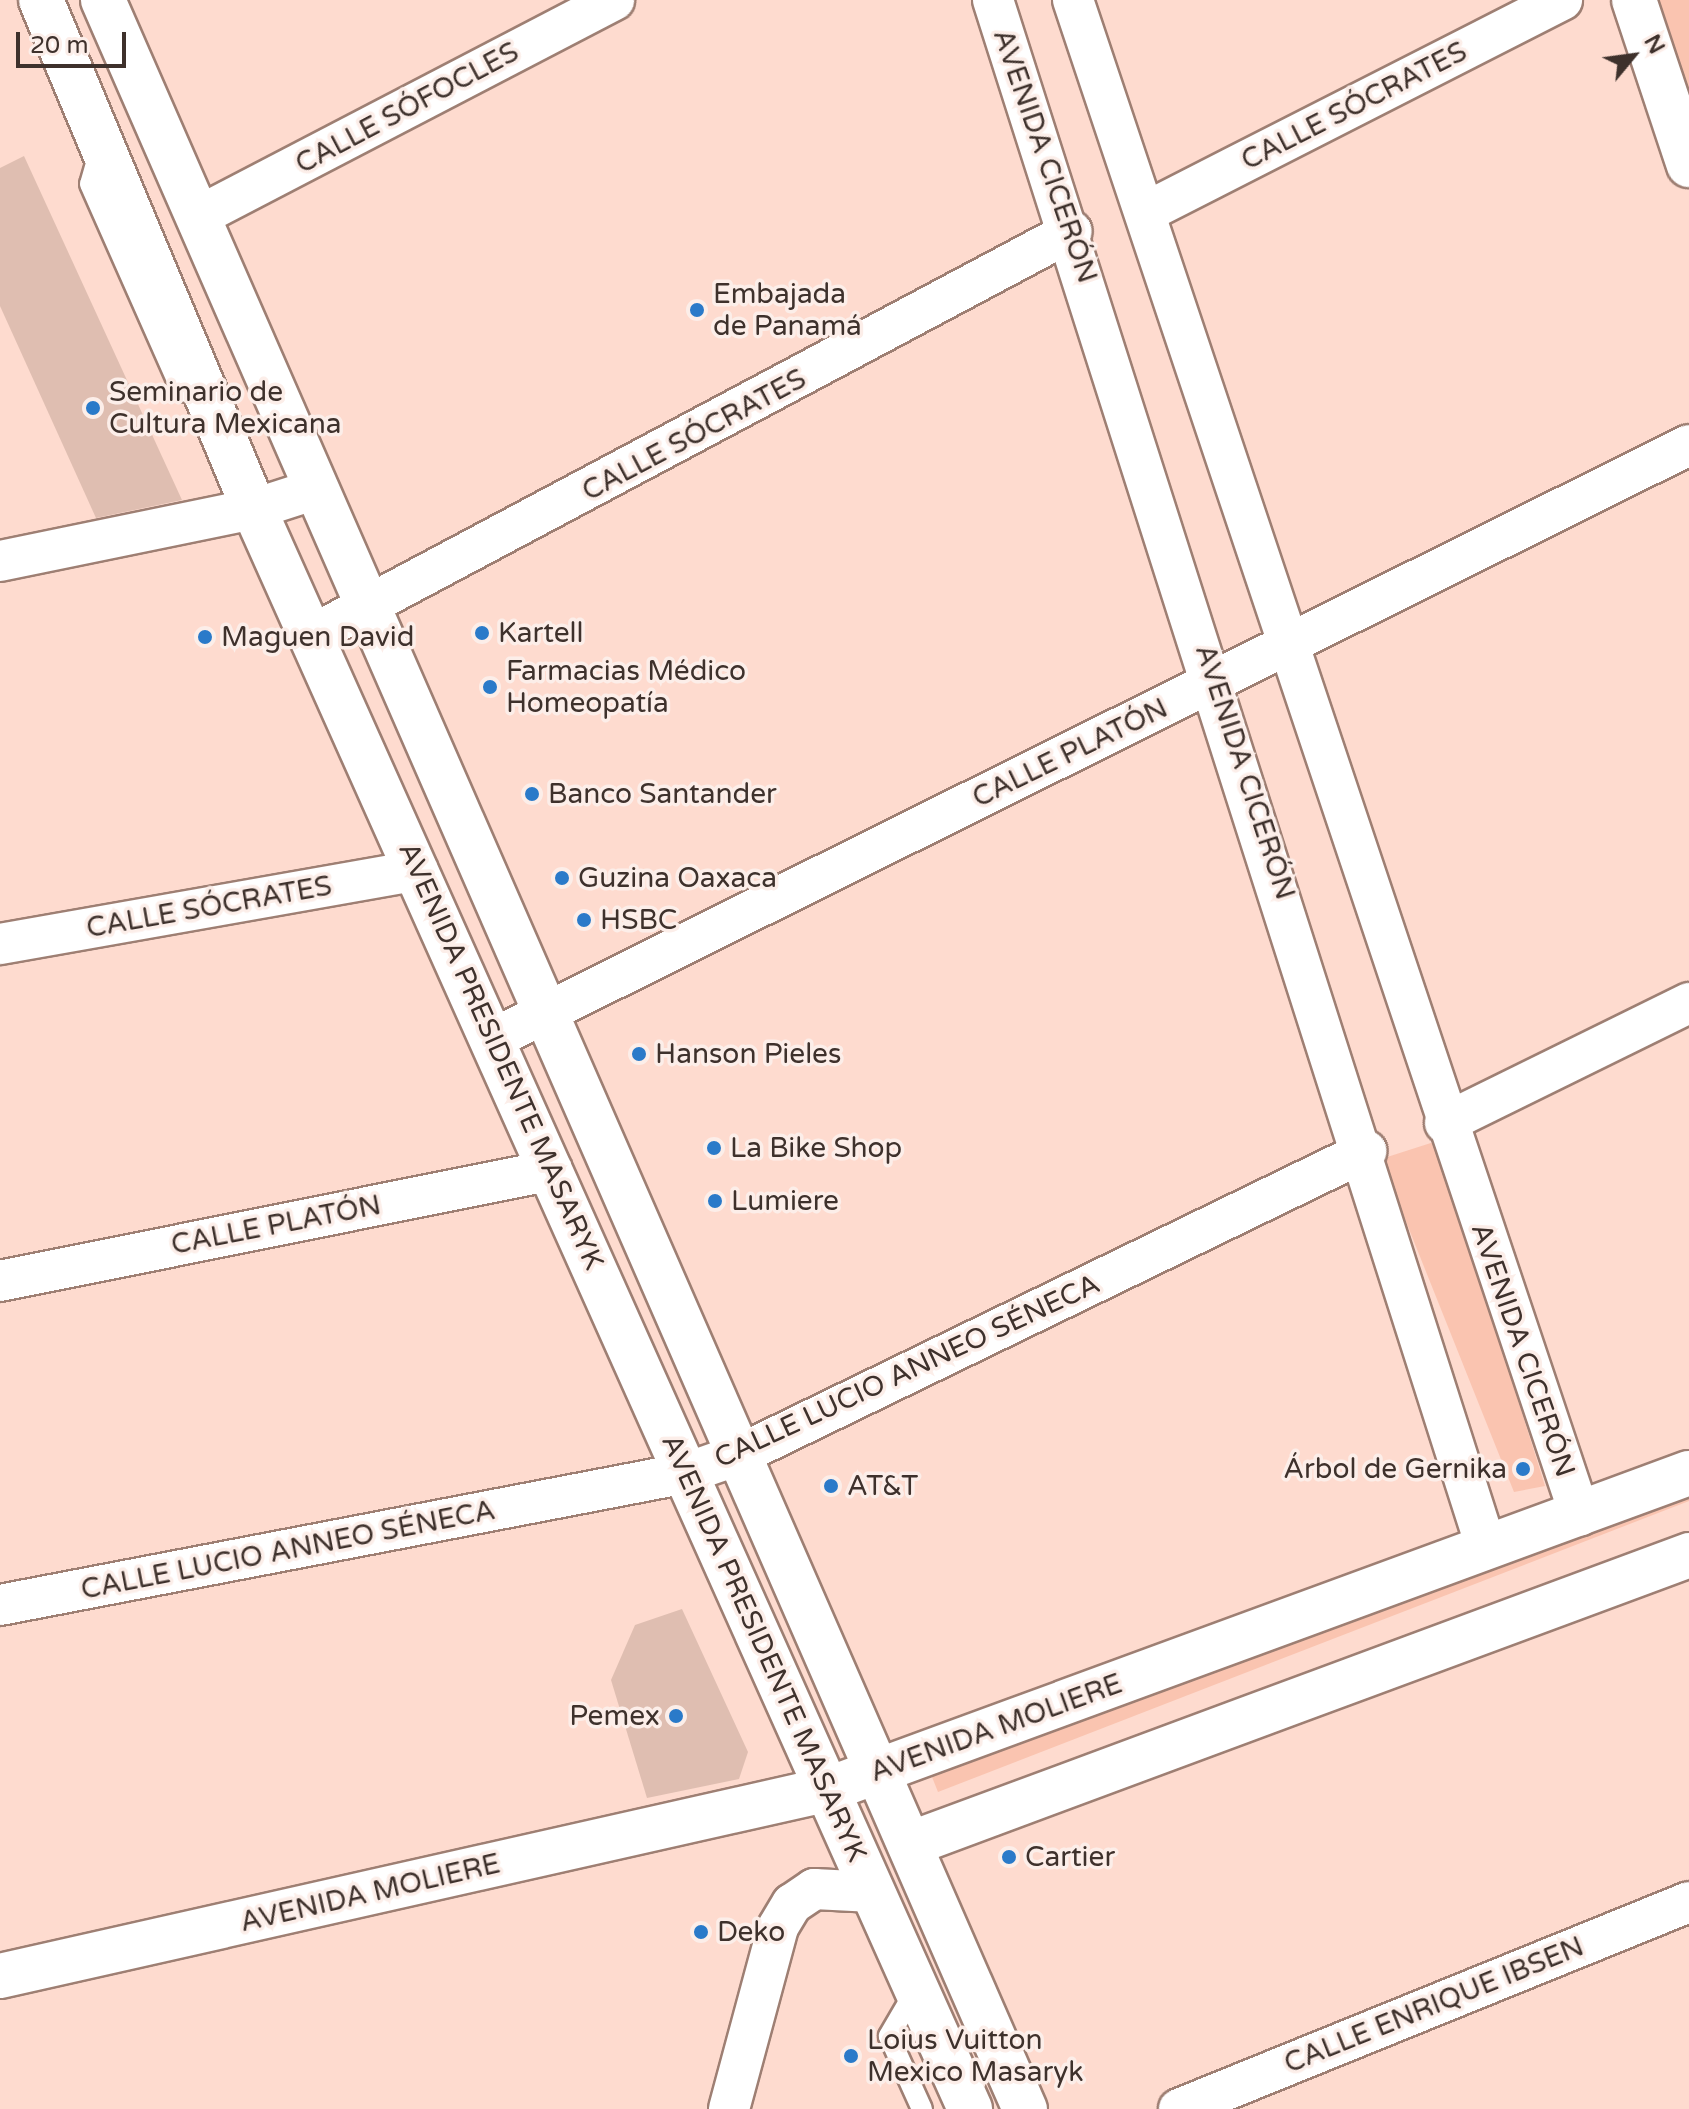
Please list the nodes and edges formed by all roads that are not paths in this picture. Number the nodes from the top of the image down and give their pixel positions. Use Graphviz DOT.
graph roads {
  1 [pos="41,0"];
  2 [pos="103,0"];
  3 [pos="614,0"];
  4 [pos="993,0"];
  5 [pos="1073,0"];
  6 [pos="1562,0"];
  7 [pos="1634,0"];
  8 [pos="1689,165"];
  9 [pos="1146,212"];
  10 [pos="199,216"];
  11 [pos="1072,231"];
  12 [pos="1689,445"];
  13 [pos="313,490"];
  14 [pos="254,509"];
  15 [pos="0,561"];
  16 [pos="368,610"];
  17 [pos="314,634"];
  18 [pos="1290,641"];
  19 [pos="1215,681"];
  20 [pos="418,870"];
  21 [pos="0,944"];
  22 [pos="1689,1003"];
  23 [pos="550,1010"];
  24 [pos="493,1039"];
  25 [pos="1445,1123"];
  26 [pos="1366,1151"];
  27 [pos="552,1170"];
  28 [pos="0,1281"];
  29 [pos="741,1454"];
  30 [pos="686,1473"];
  31 [pos="1689,1473"];
  32 [pos="1580,1515"];
  33 [pos="1486,1547"];
  34 [pos="1689,1555"];
  35 [pos="0,1605"];
  36 [pos="878,1772"];
  37 [pos="829,1789"];
  38 [pos="910,1844"];
  39 [pos="873,1892"];
  40 [pos="1689,1902"];
  41 [pos="0,1976"];
  42 [pos="917,1988"];
  43 [pos="729,2109"];
  44 [pos="922,2109"];
  45 [pos="970,2109"];
  46 [pos="1025,2109"];
  47 [pos="1179,2109"];
  1 -- 14 [label="street, AVENIDA PRESIDENTE MASARYK"];
  2 -- 10 [label="street, AVENIDA PRESIDENTE MASARYK"];
  3 -- 10 [label="street, CALLE SÓFOCLES"];
  4 -- 11 [label="street, AVENIDA CICERÓN"];
  5 -- 9 [label="street, AVENIDA CICERÓN"];
  6 -- 9 [label="street, CALLE SÓCRATES"];
  7 -- 8 [label="street"];
  9 -- 18 [label="street, AVENIDA CICERÓN"];
  10 -- 13 [label="street, AVENIDA PRESIDENTE MASARYK"];
  11 -- 16 [label="street, CALLE SÓCRATES"];
  11 -- 19 [label="street, AVENIDA CICERÓN"];
  12 -- 18 [label="street, CALLE PLATÓN"];
  13 -- 14 [label="street"];
  13 -- 16 [label="street, AVENIDA PRESIDENTE MASARYK"];
  14 -- 15 [label="street"];
  14 -- 17 [label="street, AVENIDA PRESIDENTE MASARYK"];
  16 -- 17 [label="street, CALLE SÓCRATES"];
  16 -- 23 [label="street, AVENIDA PRESIDENTE MASARYK"];
  17 -- 20 [label="street, AVENIDA PRESIDENTE MASARYK"];
  18 -- 19 [label="street, CALLE PLATÓN"];
  18 -- 25 [label="street, AVENIDA CICERÓN"];
  19 -- 23 [label="street, CALLE PLATÓN"];
  19 -- 26 [label="street, AVENIDA CICERÓN"];
  20 -- 21 [label="street, CALLE SÓCRATES"];
  20 -- 24 [label="street, AVENIDA PRESIDENTE MASARYK"];
  22 -- 25 [label="street"];
  23 -- 24 [label="street, CALLE PLATÓN"];
  23 -- 29 [label="street, AVENIDA PRESIDENTE MASARYK"];
  24 -- 27 [label="street, AVENIDA PRESIDENTE MASARYK"];
  25 -- 32 [label="street, AVENIDA CICERÓN"];
  26 -- 29 [label="street, CALLE LUCIO ANNEO SÉNECA"];
  26 -- 33 [label="street, AVENIDA CICERÓN"];
  27 -- 28 [label="street, CALLE PLATÓN"];
  27 -- 30 [label="street, AVENIDA PRESIDENTE MASARYK"];
  29 -- 30 [label="street, CALLE LUCIO ANNEO SÉNECA"];
  29 -- 36 [label="street, AVENIDA PRESIDENTE MASARYK"];
  30 -- 35 [label="street, CALLE LUCIO ANNEO SÉNECA"];
  30 -- 37 [label="street, AVENIDA PRESIDENTE MASARYK"];
  31 -- 32 [label="street, AVENIDA MOLIERE"];
  32 -- 33 [label="street, AVENIDA MOLIERE"];
  33 -- 36 [label="street, AVENIDA MOLIERE"];
  34 -- 38 [label="street"];
  36 -- 37 [label="street, AVENIDA MOLIERE"];
  36 -- 38 [label="street, AVENIDA PRESIDENTE MASARYK"];
  37 -- 39 [label="street, AVENIDA PRESIDENTE MASARYK"];
  37 -- 41 [label="street, AVENIDA MOLIERE"];
  38 -- 46 [label="street, AVENIDA PRESIDENTE MASARYK"];
  39 -- 42 [label="street, AVENIDA PRESIDENTE MASARYK"];
  39 -- 43 [label="street"];
  40 -- 47 [label="street, CALLE ENRIQUE IBSEN"];
  42 -- 44 [label="lane"];
  42 -- 45 [label="street, AVENIDA PRESIDENTE MASARYK"];
}
